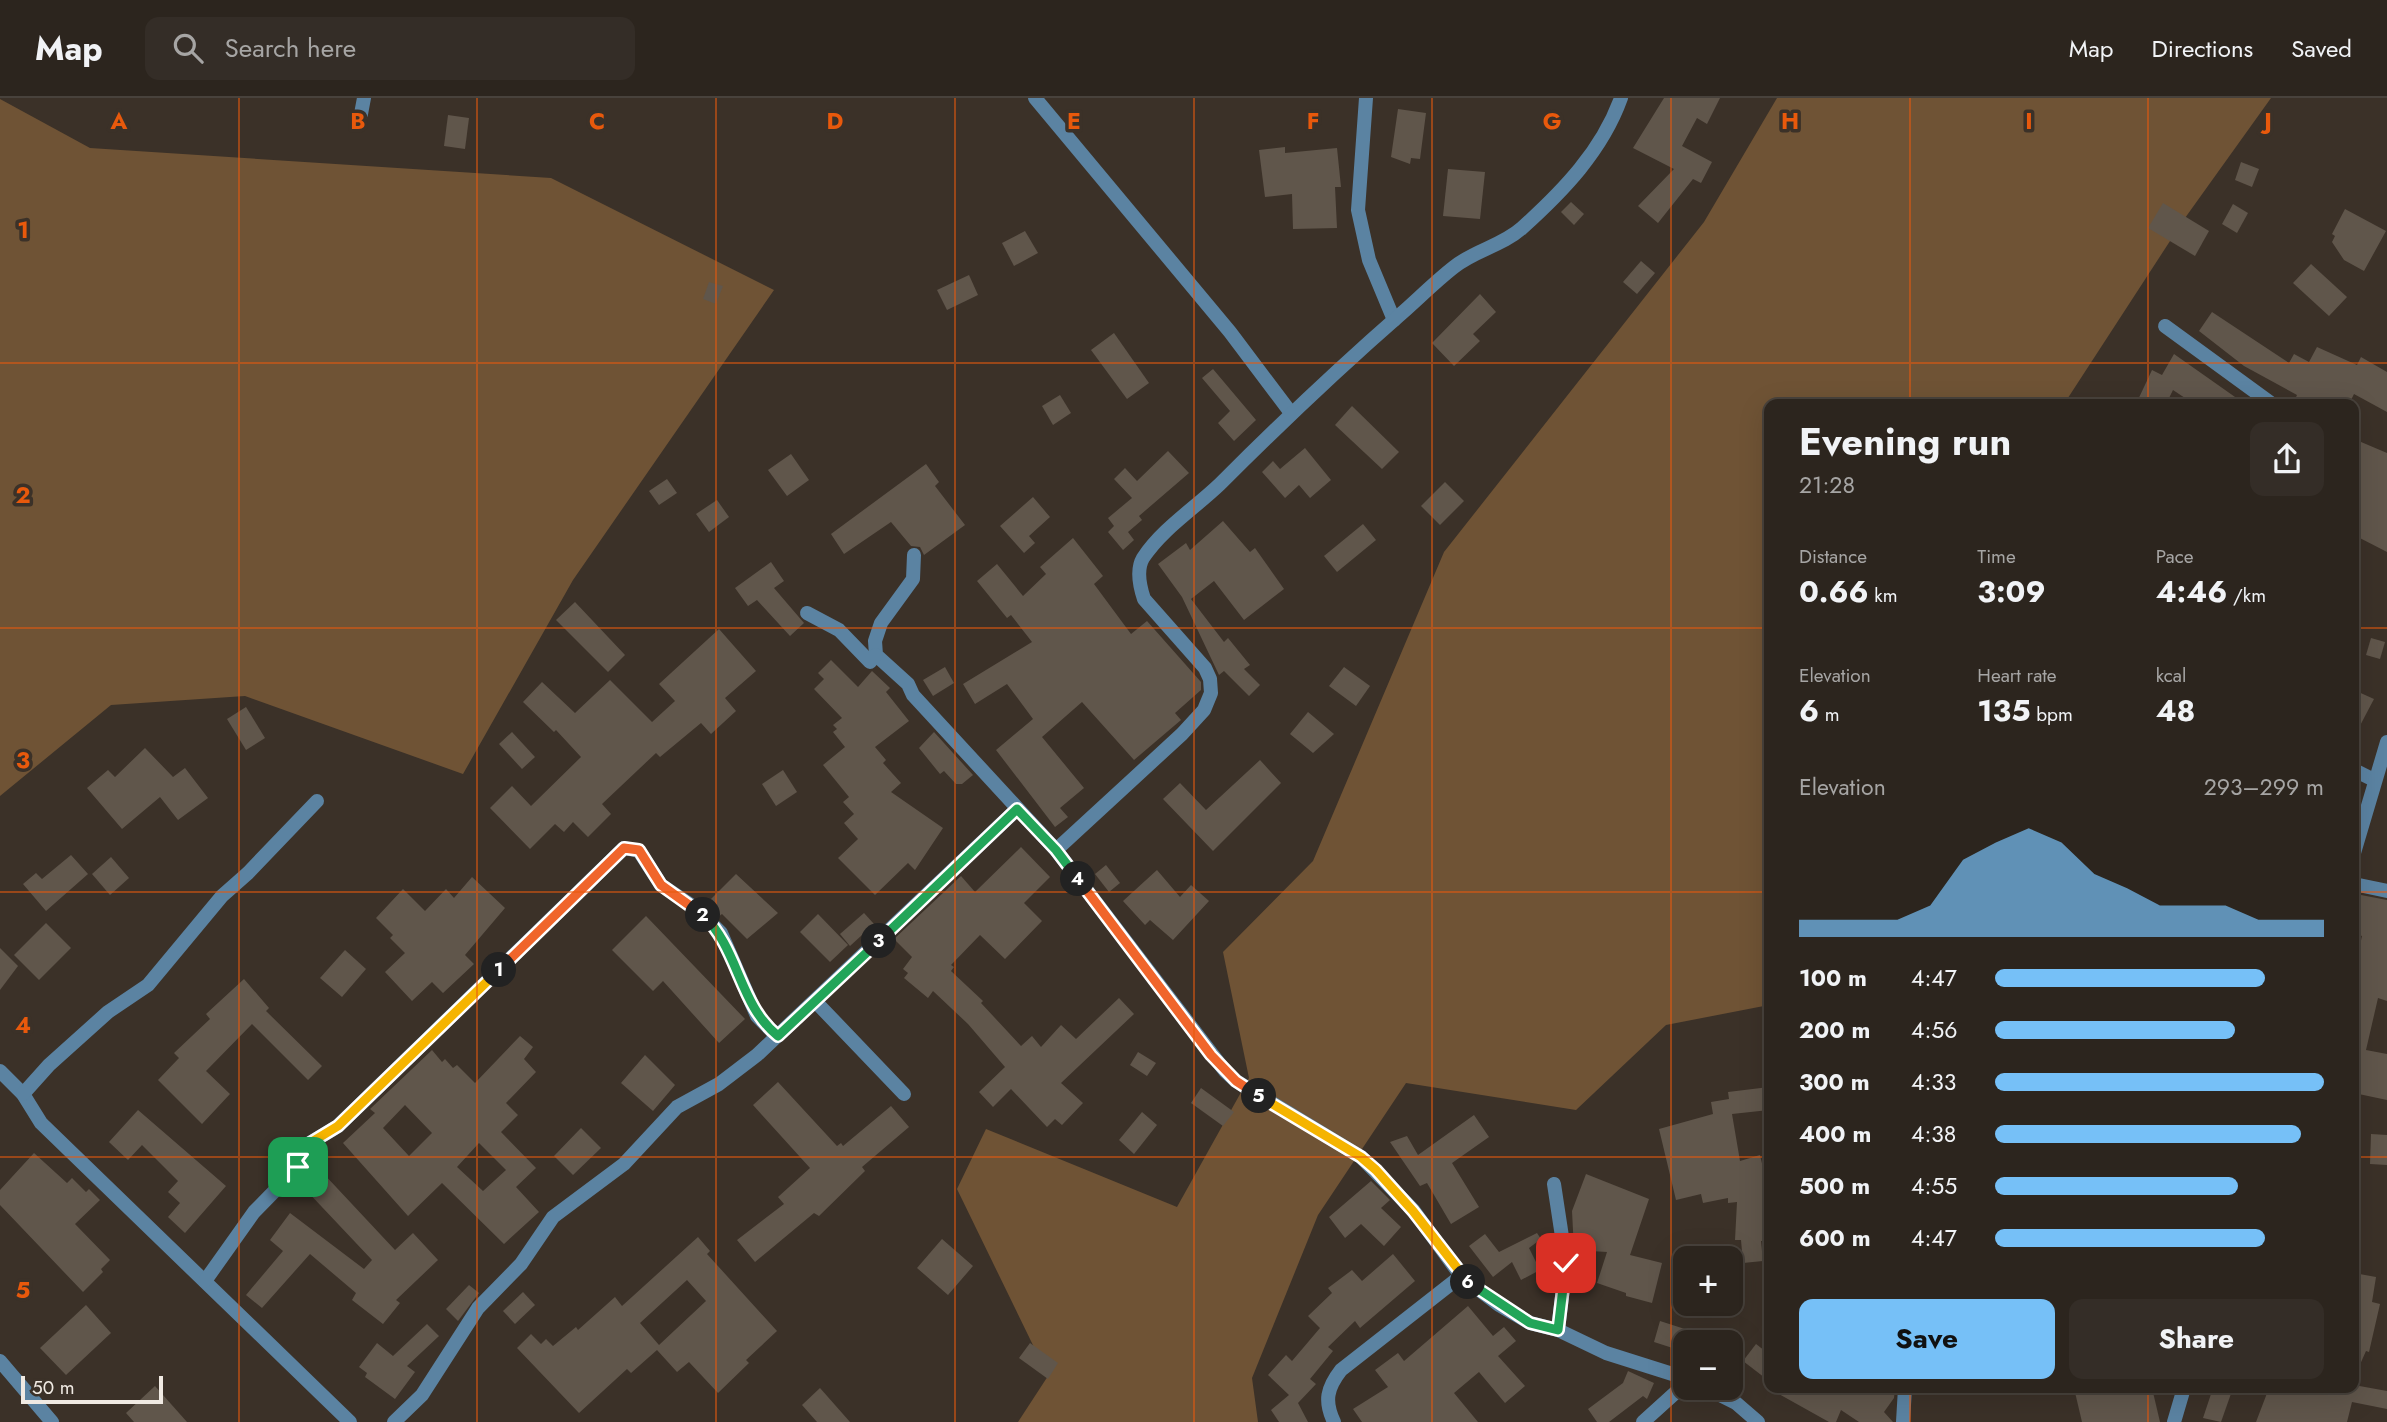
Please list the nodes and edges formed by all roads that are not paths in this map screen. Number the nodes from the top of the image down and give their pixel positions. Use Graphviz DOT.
graph roads {
  1 [pos="364,98"];
  2 [pos="1035,98"];
  3 [pos="1366,98"];
  4 [pos="1621,98"];
  5 [pos="361,114"];
  6 [pos="1394,320"];
  7 [pos="2165,326"];
  8 [pos="2265,399"];
  9 [pos="1291,413"];
  10 [pos="914,555"];
  11 [pos="807,613"];
  12 [pos="876,655"];
  13 [pos="2387,742"];
  14 [pos="2359,772"];
  15 [pos="2374,780"];
  16 [pos="317,801"];
  17 [pos="1017,809"];
  18 [pos="2359,835"];
  19 [pos="1056,850"];
  20 [pos="2359,885"];
  21 [pos="2387,891"];
  22 [pos="815,1002"];
  23 [pos="778,1036"];
  24 [pos="0,1071"];
  25 [pos="23,1094"];
  26 [pos="904,1094"];
  27 [pos="1554,1184"];
  28 [pos="1461,1276"];
  29 [pos="205,1281"];
  30 [pos="1558,1330"];
  31 [pos="0,1361"];
  32 [pos="1673,1374"];
  33 [pos="1905,1393"];
  34 [pos="2183,1393"];
  35 [pos="1673,1395"];
  36 [pos="1730,1400"];
  37 [pos="52,1422"];
  38 [pos="350,1422"];
  39 [pos="394,1422"];
  40 [pos="1334,1422"];
  41 [pos="1643,1422"];
  42 [pos="1758,1422"];
  43 [pos="1903,1422"];
  44 [pos="2174,1422"];
  1 -- 5 [label="street"];
  2 -- 9 [label="street"];
  3 -- 6 [label="street"];
  4 -- 6 [label="street"];
  6 -- 9 [label="street"];
  7 -- 8 [label="street"];
  9 -- 19 [label="street"];
  10 -- 12 [label="street"];
  11 -- 12 [label="street"];
  12 -- 17 [label="street"];
  13 -- 15 [label="street"];
  14 -- 15 [label="street"];
  15 -- 18 [label="street"];
  16 -- 25 [label="street"];
  17 -- 19 [label="street"];
  17 -- 22 [label="street"];
  19 -- 28 [label="street"];
  20 -- 21 [label="street"];
  22 -- 23 [label="street"];
  22 -- 26 [label="street"];
  23 -- 29 [label="street"];
  23 -- 39 [label="street"];
  24 -- 25 [label="street"];
  25 -- 29 [label="street"];
  27 -- 30 [label="street"];
  28 -- 30 [label="street"];
  28 -- 40 [label="street"];
  29 -- 38 [label="street"];
  30 -- 32 [label="street"];
  31 -- 37 [label="street"];
  33 -- 43 [label="street"];
  34 -- 44 [label="street"];
  35 -- 41 [label="street"];
  36 -- 42 [label="street"];
}
